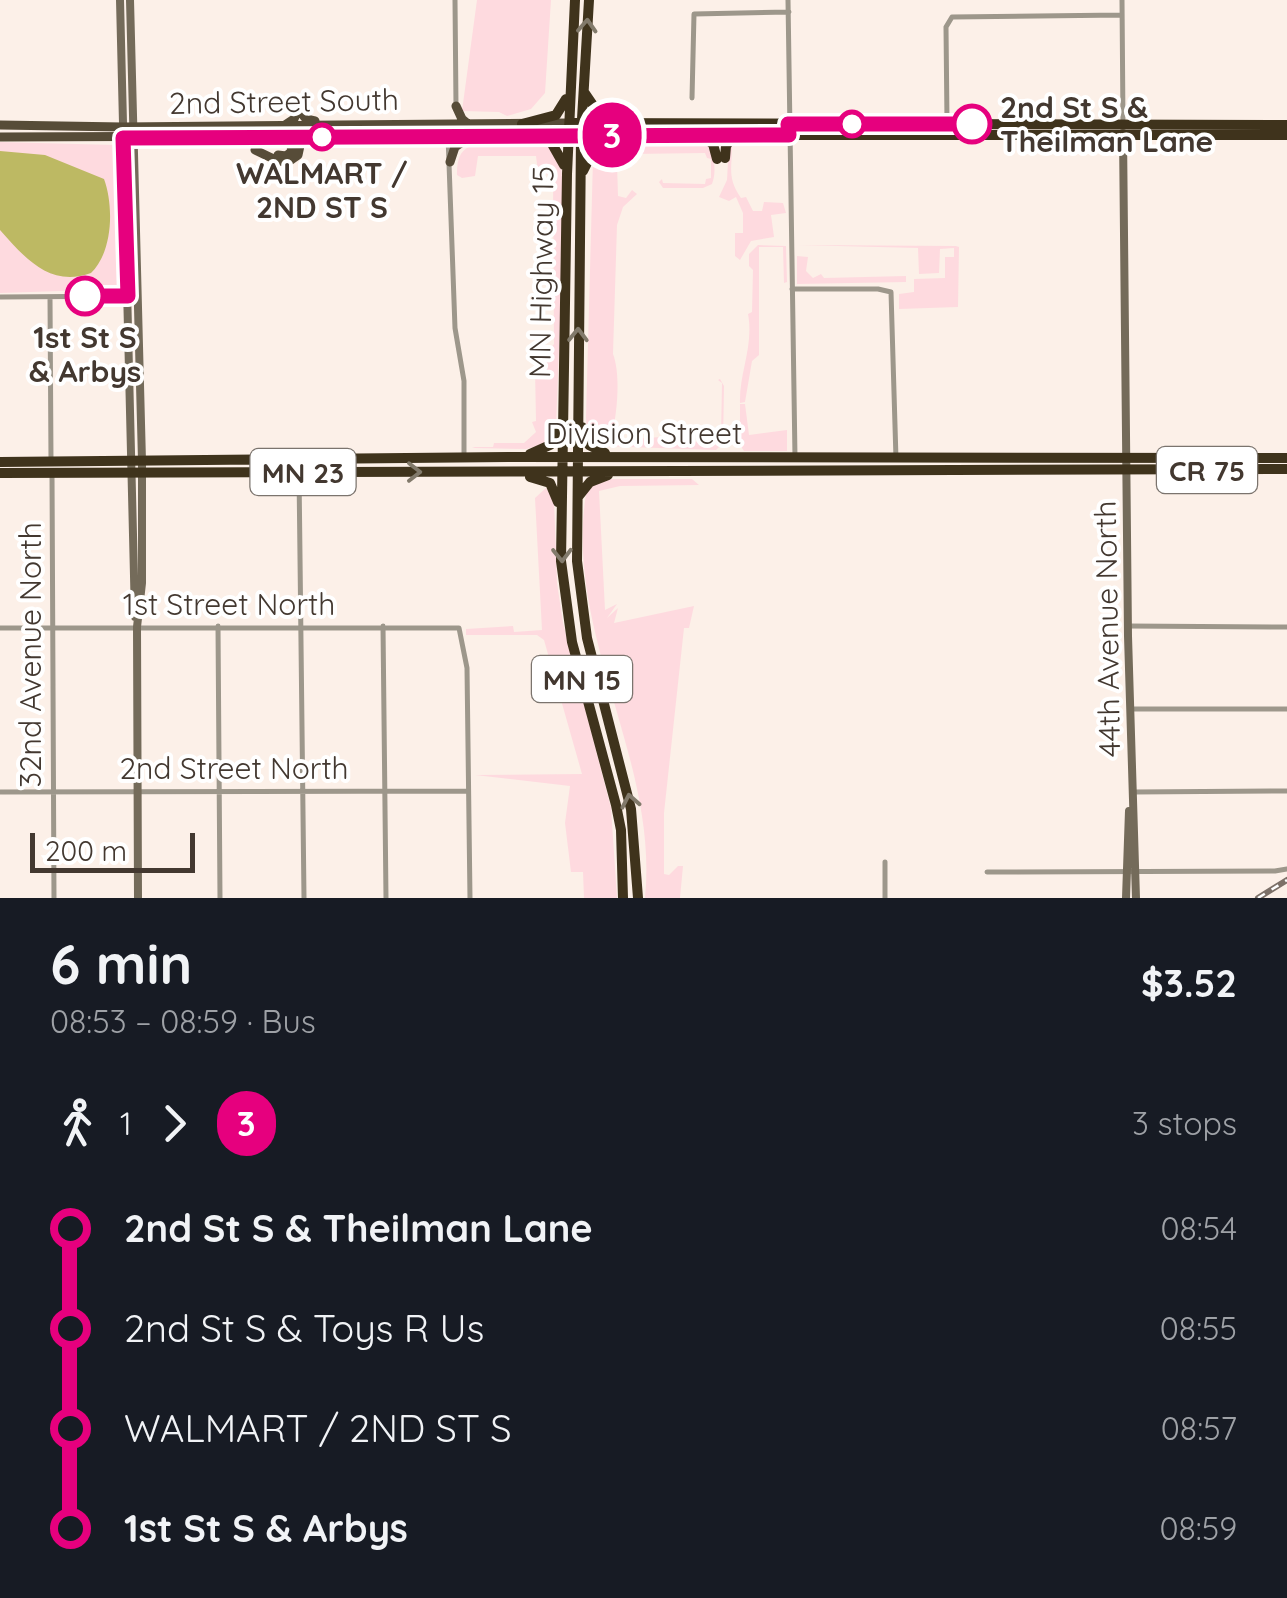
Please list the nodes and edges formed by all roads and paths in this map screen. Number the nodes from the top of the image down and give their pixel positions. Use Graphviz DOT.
graph roads {
  1 [pos="120,0"];
  2 [pos="130,0"];
  3 [pos="454,0"];
  4 [pos="574,0"];
  5 [pos="589,0"];
  6 [pos="788,0"];
  7 [pos="1122,0"];
  8 [pos="788,12"];
  9 [pos="1122,15"];
  10 [pos="570,88"];
  11 [pos="584,91"];
  12 [pos="692,98"];
  13 [pos="456,106"];
  14 [pos="575,122"];
  15 [pos="620,122"];
  16 [pos="445,124"];
  17 [pos="469,124"];
  18 [pos="498,124"];
  19 [pos="522,124"];
  20 [pos="947,124"];
  21 [pos="1287,125"];
  22 [pos="0,126"];
  23 [pos="283,126"];
  24 [pos="334,126"];
  25 [pos="789,130"];
  26 [pos="1123,130"];
  27 [pos="129,133"];
  28 [pos="575,135"];
  29 [pos="612,135"];
  30 [pos="702,135"];
  31 [pos="733,135"];
  32 [pos="1287,135"];
  33 [pos="0,136"];
  34 [pos="448,136"];
  35 [pos="474,136"];
  36 [pos="548,136"];
  37 [pos="306,137"];
  38 [pos="285,138"];
  39 [pos="450,162"];
  40 [pos="567,174"];
  41 [pos="580,177"];
  42 [pos="792,288"];
  43 [pos="133,296"];
  44 [pos="0,297"];
  45 [pos="50,297"];
  46 [pos="578,400"];
  47 [pos="563,411"];
  48 [pos="508,457"];
  49 [pos="562,457"];
  50 [pos="464,458"];
  51 [pos="577,458"];
  52 [pos="660,458"];
  53 [pos="1287,458"];
  54 [pos="795,460"];
  55 [pos="0,462"];
  56 [pos="896,465"];
  57 [pos="1127,466"];
  58 [pos="51,467"];
  59 [pos="137,467"];
  60 [pos="1287,469"];
  61 [pos="299,472"];
  62 [pos="490,472"];
  63 [pos="563,472"];
  64 [pos="578,472"];
  65 [pos="619,472"];
  66 [pos="0,473"];
  67 [pos="578,498"];
  68 [pos="562,521"];
  69 [pos="218,626"];
  70 [pos="302,626"];
  71 [pos="383,626"];
  72 [pos="1128,626"];
  73 [pos="1287,626"];
  74 [pos="52,627"];
  75 [pos="137,627"];
  76 [pos="0,628"];
  77 [pos="1130,709"];
  78 [pos="1287,710"];
  79 [pos="302,789"];
  80 [pos="219,790"];
  81 [pos="136,791"];
  82 [pos="385,791"];
  83 [pos="468,791"];
  84 [pos="0,792"];
  85 [pos="52,792"];
  86 [pos="1131,792"];
  87 [pos="1287,792"];
  88 [pos="884,862"];
  89 [pos="1287,868"];
  90 [pos="1131,871"];
  91 [pos="987,872"];
  92 [pos="638,894"];
  93 [pos="1126,895"];
  94 [pos="54,898"];
  95 [pos="138,898"];
  96 [pos="220,898"];
  97 [pos="304,898"];
  98 [pos="386,898"];
  99 [pos="470,898"];
  100 [pos="622,898"];
  101 [pos="885,898"];
  102 [pos="1136,898"];
  1 -- 27 [label="main road"];
  2 -- 27 [label="main road"];
  3 -- 13 [label="street"];
  4 -- 10 [label="highway, MN Highway 15 / MN 15"];
  11 -- 5 [label="highway, MN Highway 15 / MN 15, one-way"];
  6 -- 8 [label="street"];
  7 -- 9 [label="street"];
  8 -- 12 [label="street"];
  8 -- 25 [label="street"];
  9 -- 20 [label="street"];
  9 -- 26 [label="street"];
  10 -- 14 [label="highway, MN Highway 15 / MN 15"];
  10 -- 19 [label="highway"];
  11 -- 14 [label="highway, MN Highway 15 / MN 15"];
  11 -- 15 [label="highway"];
  13 -- 16 [label="main road"];
  13 -- 17 [label="main road"];
  14 -- 15 [label="highway, 2nd Street South"];
  14 -- 19 [label="main road, 2nd Street South"];
  14 -- 28 [label="highway, MN Highway 15 / MN 15"];
  15 -- 25 [label="highway, 2nd Street South"];
  16 -- 17 [label="main road, 2nd Street South"];
  16 -- 24 [label="main road, 2nd Street South"];
  17 -- 18 [label="main road, 2nd Street South"];
  18 -- 19 [label="main road, 2nd Street South"];
  18 -- 34 [label="street"];
  20 -- 25 [label="highway, 2nd Street South"];
  20 -- 26 [label="highway, 2nd Street South"];
  21 -- 26 [label="highway, 2nd Street South"];
  22 -- 27 [label="main road, 2nd Street South"];
  23 -- 24 [label="main road, 2nd Street South"];
  23 -- 24 [label="main road"];
  23 -- 27 [label="main road, 2nd Street South"];
  25 -- 26 [label="highway, 2nd Street South"];
  25 -- 31 [label="highway, 2nd Street South"];
  25 -- 42 [label="street"];
  26 -- 32 [label="highway, 2nd Street South"];
  26 -- 57 [label="main road, 44th Avenue North"];
  27 -- 33 [label="main road, 2nd Street South"];
  27 -- 38 [label="main road, 2nd Street South"];
  27 -- 43 [label="main road"];
  28 -- 29 [label="highway, 2nd Street South"];
  28 -- 36 [label="main road, 2nd Street South"];
  28 -- 40 [label="highway, MN Highway 15 / MN 15"];
  28 -- 41 [label="highway, MN Highway 15 / MN 15"];
  29 -- 30 [label="highway, 2nd Street South"];
  29 -- 41 [label="highway"];
  30 -- 31 [label="highway, 2nd Street South"];
  30 -- 31 [label="highway"];
  34 -- 35 [label="main road, 2nd Street South"];
  34 -- 37 [label="main road, 2nd Street South"];
  34 -- 39 [label="street"];
  35 -- 36 [label="main road, 2nd Street South"];
  35 -- 39 [label="main road"];
  36 -- 40 [label="highway"];
  37 -- 38 [label="main road, 2nd Street South"];
  37 -- 38 [label="main road"];
  39 -- 50 [label="street"];
  40 -- 47 [label="highway, MN Highway 15 / MN 15"];
  46 -- 41 [label="highway, MN Highway 15 / MN 15, one-way"];
  42 -- 54 [label="street"];
  42 -- 56 [label="street"];
  43 -- 45 [label="street"];
  43 -- 59 [label="main road"];
  44 -- 45 [label="street"];
  45 -- 58 [label="street, 32nd Avenue North"];
  46 -- 51 [label="highway, MN Highway 15 / MN 15"];
  46 -- 52 [label="highway"];
  47 -- 48 [label="highway"];
  47 -- 49 [label="highway, MN Highway 15 / MN 15"];
  48 -- 49 [label="highway, Division Street / MN 23"];
  48 -- 50 [label="highway, Division Street / MN 23"];
  49 -- 51 [label="highway, Division Street / MN 23"];
  49 -- 63 [label="highway, MN Highway 15 / MN 15"];
  50 -- 59 [label="highway, Division Street / MN 23"];
  51 -- 52 [label="highway, Division Street / CR 75"];
  51 -- 64 [label="highway, MN Highway 15 / MN 15"];
  52 -- 54 [label="highway, Division Street / CR 75"];
  53 -- 57 [label="highway, Division Street / CR 75"];
  54 -- 56 [label="highway, Division Street / CR 75"];
  55 -- 58 [label="highway, Division Street / MN 23"];
  56 -- 57 [label="highway, Division Street / CR 75"];
  56 -- 65 [label="highway, Division Street / CR 75"];
  57 -- 60 [label="highway, Division Street / CR 75"];
  57 -- 72 [label="main road, 44th Avenue North"];
  58 -- 59 [label="highway, Division Street / MN 23"];
  58 -- 66 [label="highway, Division Street / MN 23"];
  58 -- 74 [label="street, 32nd Avenue North"];
  59 -- 61 [label="highway, Division Street / MN 23"];
  59 -- 75 [label="main road"];
  61 -- 62 [label="highway, Division Street / MN 23, one-way"];
  61 -- 70 [label="street"];
  62 -- 63 [label="highway, Division Street / MN 23"];
  62 -- 68 [label="highway"];
  63 -- 64 [label="highway, Division Street / MN 23"];
  63 -- 68 [label="highway, MN Highway 15 / MN 15"];
  64 -- 65 [label="highway, Division Street / CR 75"];
  64 -- 67 [label="highway, MN Highway 15 / MN 15"];
  65 -- 67 [label="highway"];
  92 -- 67 [label="highway, MN Highway 15 / MN 15, one-way"];
  68 -- 100 [label="highway, MN Highway 15 / MN 15, one-way"];
  69 -- 70 [label="street, 1st Street North"];
  69 -- 75 [label="street, 1st Street North"];
  69 -- 80 [label="street"];
  70 -- 71 [label="street, 1st Street North"];
  70 -- 79 [label="street"];
  71 -- 82 [label="street"];
  71 -- 83 [label="street, 1st Street North"];
  72 -- 73 [label="street"];
  72 -- 77 [label="main road, 44th Avenue North"];
  74 -- 75 [label="street, 1st Street North"];
  74 -- 76 [label="street, 1st Street North"];
  74 -- 85 [label="street, 32nd Avenue North"];
  75 -- 81 [label="main road"];
  77 -- 78 [label="street"];
  77 -- 86 [label="main road, 44th Avenue North"];
  79 -- 80 [label="street, 2nd Street North"];
  79 -- 82 [label="street, 2nd Street North"];
  79 -- 97 [label="street"];
  80 -- 81 [label="street, 2nd Street North"];
  80 -- 96 [label="street"];
  81 -- 85 [label="street, 2nd Street North"];
  81 -- 95 [label="main road"];
  82 -- 83 [label="street, 2nd Street North"];
  82 -- 98 [label="street"];
  83 -- 99 [label="street"];
  84 -- 85 [label="street, 2nd Street North"];
  85 -- 94 [label="street, 32nd Avenue North"];
  86 -- 87 [label="street"];
  86 -- 90 [label="main road, 44th Avenue North"];
  88 -- 101 [label="street"];
  89 -- 90 [label="street"];
  90 -- 91 [label="street"];
  90 -- 93 [label="main road, 44th Avenue North"];
  90 -- 102 [label="main road, 44th Avenue North"];
}
